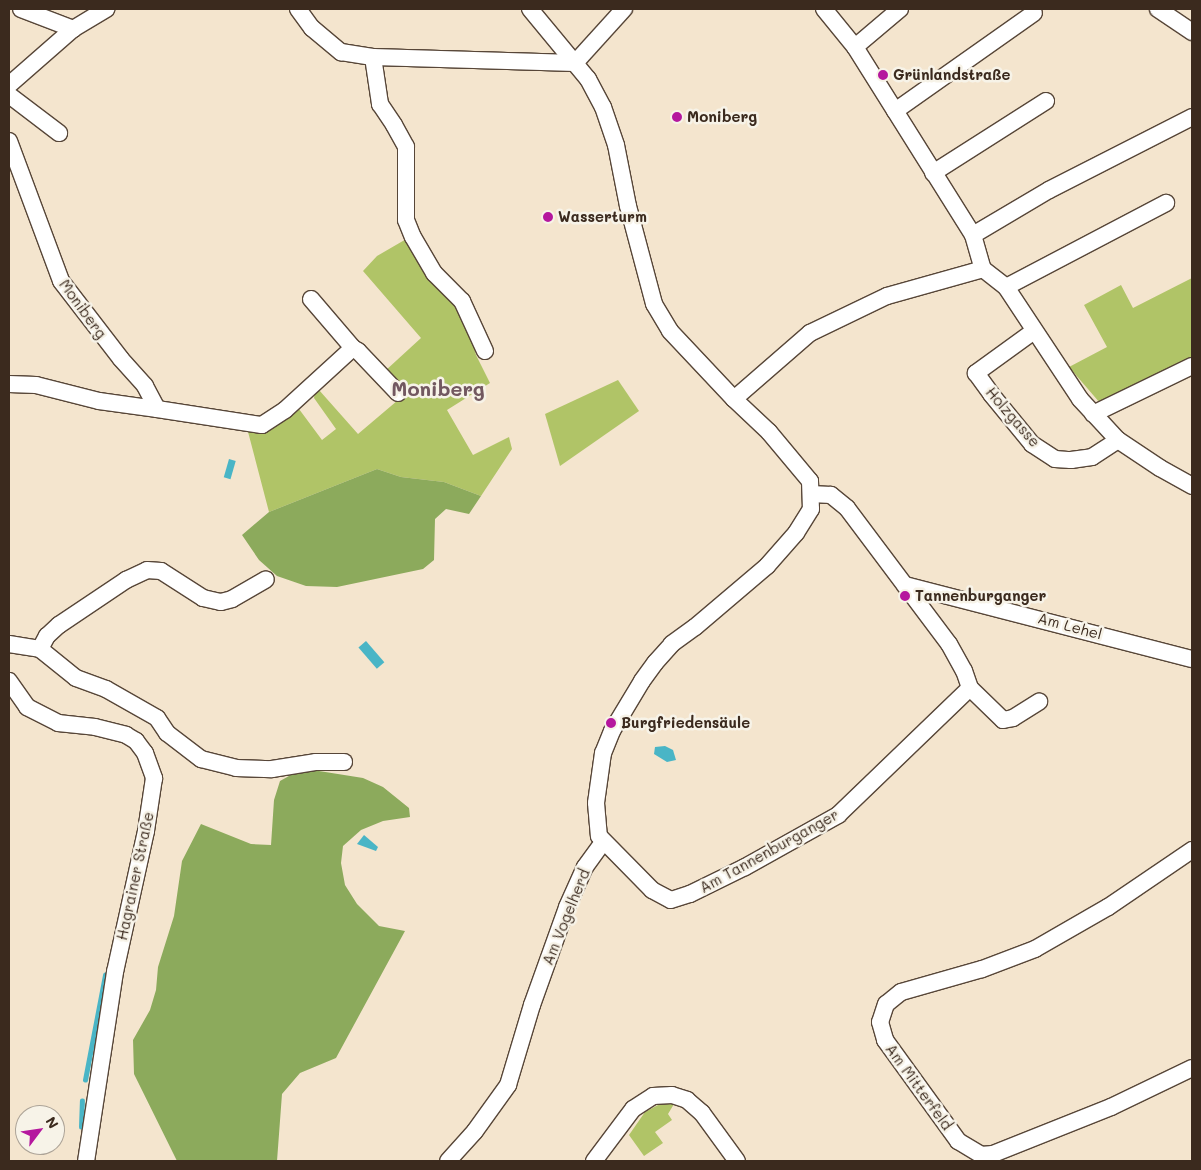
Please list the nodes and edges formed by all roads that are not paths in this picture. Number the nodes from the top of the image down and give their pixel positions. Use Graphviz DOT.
graph roads {
  1 [pos="21,9"];
  2 [pos="106,9"];
  3 [pos="298,9"];
  4 [pos="530,9"];
  5 [pos="624,9"];
  6 [pos="824,9"];
  7 [pos="900,9"];
  8 [pos="1158,9"];
  9 [pos="1034,14"];
  10 [pos="73,29"];
  11 [pos="1192,32"];
  12 [pos="855,47"];
  13 [pos="373,57"];
  14 [pos="576,63"];
  15 [pos="9,85"];
  16 [pos="9,94"];
  17 [pos="1046,101"];
  18 [pos="895,111"];
  19 [pos="1192,117"];
  20 [pos="59,133"];
  21 [pos="9,141"];
  22 [pos="933,173"];
  23 [pos="1166,203"];
  24 [pos="973,236"];
  25 [pos="983,269"];
  26 [pos="1006,287"];
  27 [pos="311,300"];
  28 [pos="1034,332"];
  29 [pos="353,348"];
  30 [pos="486,351"];
  31 [pos="1192,366"];
  32 [pos="9,384"];
  33 [pos="398,393"];
  34 [pos="734,399"];
  35 [pos="157,409"];
  36 [pos="1093,414"];
  37 [pos="1118,440"];
  38 [pos="1192,486"];
  39 [pos="811,494"];
  40 [pos="266,579"];
  41 [pos="905,585"];
  42 [pos="9,644"];
  43 [pos="40,649"];
  44 [pos="1192,659"];
  45 [pos="9,681"];
  46 [pos="970,688"];
  47 [pos="1039,702"];
  48 [pos="344,762"];
  49 [pos="603,842"];
  50 [pos="1192,850"];
  51 [pos="1192,1068"];
  52 [pos="993,1158"];
  53 [pos="86,1161"];
  54 [pos="448,1161"];
  55 [pos="594,1161"];
  56 [pos="737,1161"];
  1 -- 10 [label="street"];
  2 -- 10 [label="street"];
  3 -- 13 [label="street"];
  4 -- 14 [label="street"];
  5 -- 14 [label="street"];
  6 -- 12 [label="street"];
  7 -- 12 [label="street"];
  8 -- 11 [label="street"];
  9 -- 18 [label="street"];
  10 -- 15 [label="street"];
  12 -- 18 [label="street"];
  13 -- 14 [label="street"];
  13 -- 30 [label="street"];
  14 -- 34 [label="street"];
  16 -- 20 [label="street"];
  17 -- 22 [label="street"];
  18 -- 22 [label="street"];
  19 -- 24 [label="street"];
  21 -- 35 [label="street, Moniberg"];
  22 -- 24 [label="street"];
  23 -- 26 [label="street"];
  24 -- 25 [label="street"];
  25 -- 26 [label="street"];
  25 -- 34 [label="street"];
  26 -- 28 [label="street"];
  27 -- 29 [label="street"];
  28 -- 36 [label="street"];
  28 -- 37 [label="street, Holzgasse"];
  29 -- 33 [label="street"];
  29 -- 35 [label="street"];
  31 -- 36 [label="street"];
  32 -- 35 [label="street"];
  34 -- 39 [label="street"];
  36 -- 37 [label="street"];
  37 -- 38 [label="street"];
  39 -- 41 [label="street"];
  39 -- 49 [label="street"];
  40 -- 43 [label="street"];
  41 -- 44 [label="street, Am Lehel"];
  41 -- 46 [label="street"];
  42 -- 43 [label="street"];
  43 -- 48 [label="street"];
  45 -- 53 [label="street, Hagrainer Straße"];
  46 -- 47 [label="street"];
  46 -- 49 [label="street, Am Tannenburganger"];
  49 -- 54 [label="street, Am Vogelherd"];
  50 -- 52 [label="street, Am Mitterfeld"];
  51 -- 52 [label="street, Am Mitterfeld"];
  55 -- 56 [label="street"];
}
